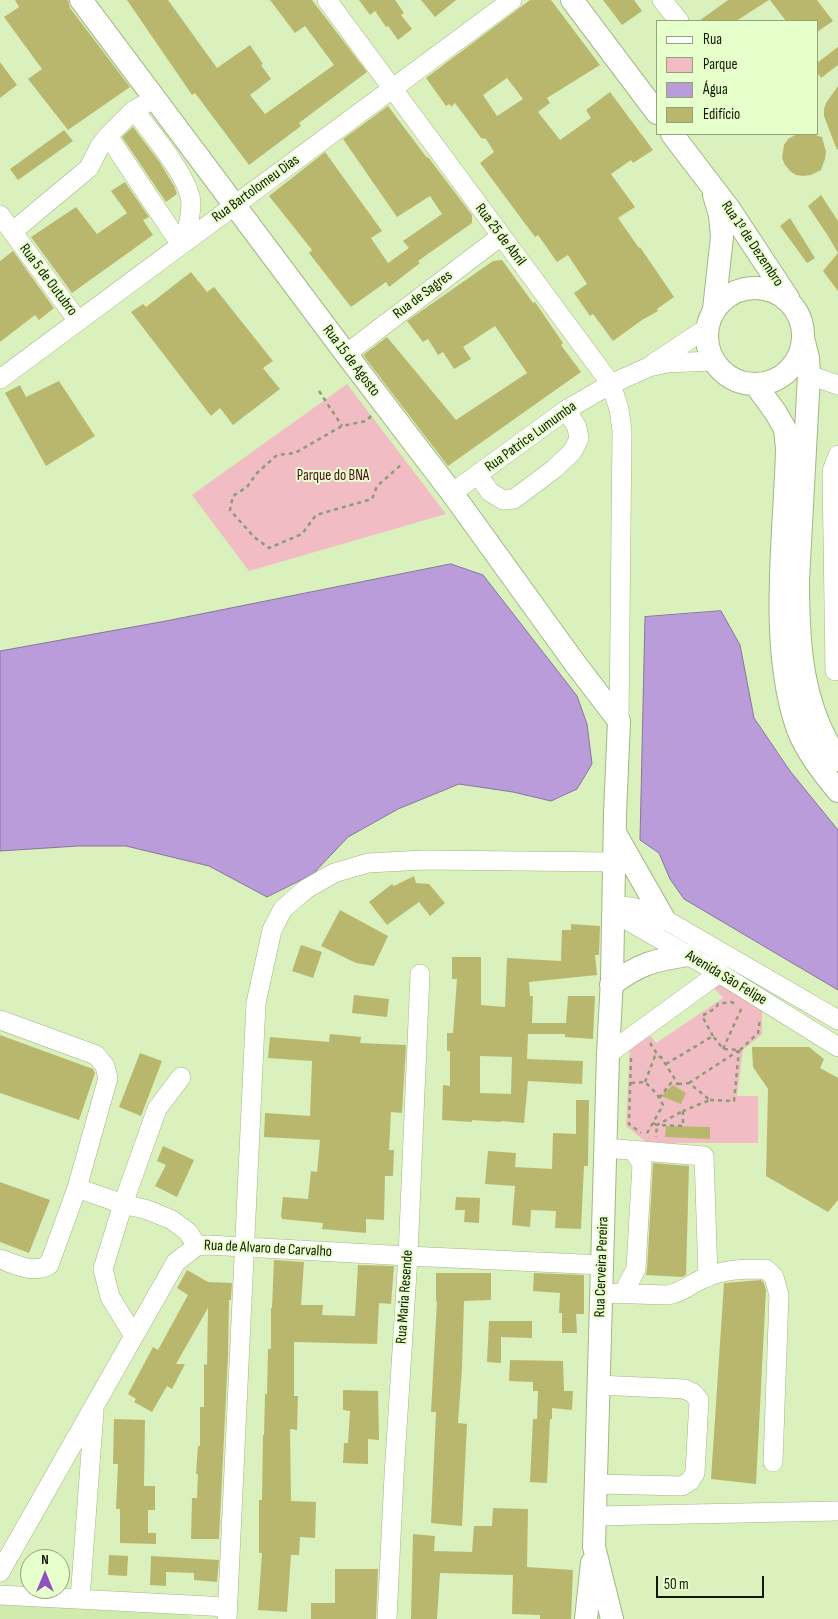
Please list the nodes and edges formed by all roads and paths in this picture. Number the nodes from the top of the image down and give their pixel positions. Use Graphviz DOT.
graph roads {
  1 [pos="81,0"];
  2 [pos="327,0"];
  3 [pos="512,0"];
  4 [pos="572,0"];
  5 [pos="662,0"];
  6 [pos="678,20"];
  7 [pos="392,89"];
  8 [pos="154,98"];
  9 [pos="134,110"];
  10 [pos="656,112"];
  11 [pos="673,135"];
  12 [pos="108,136"];
  13 [pos="710,185"];
  14 [pos="234,205"];
  15 [pos="0,215"];
  16 [pos="12,232"];
  17 [pos="501,236"];
  18 [pos="183,243"];
  19 [pos="792,304"];
  20 [pos="710,318"];
  21 [pos="78,321"];
  22 [pos="804,338"];
  23 [pos="346,354"];
  24 [pos="713,361"];
  25 [pos="649,367"];
  26 [pos="809,374"];
  27 [pos="0,378"];
  28 [pos="611,384"];
  29 [pos="755,384"];
  30 [pos="838,385"];
  31 [pos="319,391"];
  32 [pos="384,405"];
  33 [pos="566,410"];
  34 [pos="342,426"];
  35 [pos="838,455"];
  36 [pos="401,465"];
  37 [pos="478,475"];
  38 [pos="452,493"];
  39 [pos="835,671"];
  40 [pos="619,721"];
  41 [pos="838,760"];
  42 [pos="838,791"];
  43 [pos="614,830"];
  44 [pos="614,862"];
  45 [pos="613,910"];
  46 [pos="664,919"];
  47 [pos="688,955"];
  48 [pos="719,973"];
  49 [pos="420,974"];
  50 [pos="611,985"];
  51 [pos="760,1014"];
  52 [pos="0,1020"];
  53 [pos="838,1020"];
  54 [pos="712,1036"];
  55 [pos="646,1037"];
  56 [pos="838,1047"];
  57 [pos="723,1049"];
  58 [pos="739,1050"];
  59 [pos="631,1051"];
  60 [pos="608,1054"];
  61 [pos="659,1057"];
  62 [pos="666,1064"];
  63 [pos="181,1077"];
  64 [pos="645,1082"];
  65 [pos="631,1083"];
  66 [pos="689,1083"];
  67 [pos="678,1084"];
  68 [pos="659,1098"];
  69 [pos="710,1100"];
  70 [pos="683,1111"];
  71 [pos="653,1123"];
  72 [pos="657,1125"];
  73 [pos="650,1139"];
  74 [pos="655,1142"];
  75 [pos="639,1143"];
  76 [pos="605,1148"];
  77 [pos="77,1188"];
  78 [pos="123,1204"];
  79 [pos="197,1246"];
  80 [pos="244,1247"];
  81 [pos="408,1256"];
  82 [pos="0,1259"];
  83 [pos="602,1265"];
  84 [pos="708,1276"];
  85 [pos="612,1294"];
  86 [pos="134,1336"];
  87 [pos="598,1385"];
  88 [pos="94,1407"];
  89 [pos="773,1462"];
  90 [pos="596,1484"];
  91 [pos="838,1511"];
  92 [pos="595,1516"];
  93 [pos="594,1547"];
  94 [pos="0,1572"];
  95 [pos="0,1595"];
  96 [pos="80,1600"];
  97 [pos="227,1613"];
  98 [pos="387,1619"];
  99 [pos="586,1619"];
  100 [pos="612,1619"];
  1 -- 8 [label="main road, Rua 15 de Agosto"];
  2 -- 7 [label="street, Rua 25 de Abril"];
  3 -- 7 [label="street, Rua Bartolomeu Dias"];
  4 -- 10 [label="main road"];
  5 -- 6 [label="street"];
  7 -- 14 [label="street, Rua Bartolomeu Dias"];
  7 -- 17 [label="street, Rua 25 de Abril"];
  8 -- 9 [label="street"];
  8 -- 14 [label="main road, Rua 15 de Agosto"];
  9 -- 12 [label="street"];
  9 -- 18 [label="street"];
  11 -- 13 [label="main road, Rua 1º de Dezembro"];
  12 -- 16 [label="street"];
  12 -- 18 [label="street"];
  13 -- 19 [label="main road, Rua 1º de Dezembro"];
  13 -- 20 [label="main road, Rua 1º de Dezembro"];
  14 -- 18 [label="street, Rua Bartolomeu Dias"];
  14 -- 23 [label="main road, Rua 15 de Agosto"];
  15 -- 16 [label="street, Rua 5 de Outubro"];
  16 -- 21 [label="street, Rua 5 de Outubro"];
  17 -- 23 [label="street, Rua de Sagres"];
  17 -- 28 [label="street, Rua 25 de Abril"];
  18 -- 21 [label="street, Rua Bartolomeu Dias"];
  19 -- 20 [label="main road"];
  19 -- 22 [label="main road"];
  20 -- 24 [label="main road"];
  20 -- 25 [label="street"];
  21 -- 27 [label="street, Rua Bartolomeu Dias"];
  22 -- 26 [label="main road"];
  22 -- 29 [label="main road"];
  23 -- 32 [label="main road, Rua 15 de Agosto"];
  24 -- 25 [label="street"];
  24 -- 29 [label="main road"];
  25 -- 28 [label="street"];
  26 -- 30 [label="street"];
  26 -- 41 [label="main road"];
  28 -- 33 [label="street, Rua Patrice Lumumba"];
  28 -- 40 [label="street, Rua 25 de Abril"];
  29 -- 42 [label="main road"];
  31 -- 34 [label="path"];
  32 -- 34 [label="path"];
  32 -- 38 [label="main road, Rua 15 de Agosto"];
  33 -- 37 [label="street, Rua Patrice Lumumba"];
  33 -- 37 [label="street"];
  34 -- 36 [label="path"];
  35 -- 39 [label="street"];
  37 -- 38 [label="street, Rua Patrice Lumumba"];
  38 -- 40 [label="main road, Rua 15 de Agosto"];
  40 -- 43 [label="main road, Rua Cerveira Pereira"];
  43 -- 44 [label="main road, Rua Cerveira Pereira"];
  43 -- 46 [label="main road"];
  44 -- 45 [label="main road, Rua Cerveira Pereira"];
  44 -- 80 [label="street"];
  45 -- 46 [label="street, Avenida São Felipe"];
  45 -- 47 [label="street, Avenida São Felipe"];
  45 -- 50 [label="main road, Rua Cerveira Pereira"];
  46 -- 53 [label="street, Avenida São Felipe"];
  47 -- 48 [label="street, Avenida São Felipe"];
  47 -- 50 [label="main road"];
  48 -- 56 [label="street, Avenida São Felipe"];
  48 -- 60 [label="street"];
  49 -- 81 [label="street, Rua Maria Resende"];
  50 -- 60 [label="main road, Rua Cerveira Pereira"];
  51 -- 58 [label="path"];
  52 -- 77 [label="street"];
  54 -- 57 [label="path"];
  54 -- 57 [label="path"];
  54 -- 62 [label="path"];
  55 -- 61 [label="path"];
  57 -- 58 [label="path"];
  58 -- 66 [label="path"];
  58 -- 69 [label="path"];
  59 -- 65 [label="path"];
  60 -- 76 [label="main road, Rua Cerveira Pereira"];
  61 -- 62 [label="path"];
  61 -- 64 [label="path"];
  62 -- 67 [label="path"];
  63 -- 78 [label="street"];
  64 -- 65 [label="path"];
  64 -- 68 [label="path"];
  65 -- 75 [label="path"];
  66 -- 67 [label="path"];
  66 -- 69 [label="path"];
  67 -- 68 [label="path"];
  68 -- 71 [label="path"];
  69 -- 70 [label="path"];
  70 -- 72 [label="path"];
  70 -- 72 [label="path"];
  71 -- 72 [label="path"];
  71 -- 75 [label="path"];
  72 -- 74 [label="path"];
  73 -- 75 [label="path"];
  75 -- 76 [label="street"];
  75 -- 84 [label="street"];
  75 -- 85 [label="street"];
  76 -- 83 [label="main road, Rua Cerveira Pereira"];
  77 -- 78 [label="street"];
  77 -- 82 [label="street"];
  78 -- 79 [label="street"];
  78 -- 86 [label="street"];
  79 -- 80 [label="street, Rua de Alvaro de Carvalho"];
  79 -- 86 [label="street, Rua de Alvaro de Carvalho"];
  80 -- 81 [label="street, Rua de Alvaro de Carvalho"];
  80 -- 97 [label="street"];
  81 -- 83 [label="street, Rua de Alvaro de Carvalho"];
  81 -- 98 [label="street, Rua Maria Resende"];
  83 -- 85 [label="main road, Rua Cerveira Pereira"];
  84 -- 85 [label="street"];
  84 -- 89 [label="street"];
  85 -- 87 [label="main road, Rua Cerveira Pereira"];
  86 -- 88 [label="street, Rua de Alvaro de Carvalho"];
  87 -- 90 [label="main road, Rua Cerveira Pereira"];
  87 -- 90 [label="street"];
  88 -- 94 [label="street, Rua de Alvaro de Carvalho"];
  88 -- 96 [label="street"];
  90 -- 92 [label="main road, Rua Cerveira Pereira"];
  91 -- 92 [label="street"];
  92 -- 93 [label="main road, Rua Cerveira Pereira"];
  93 -- 99 [label="main road"];
  93 -- 100 [label="main road, Rua Cerveira Pereira"];
  95 -- 96 [label="street"];
  96 -- 97 [label="street"];
}
